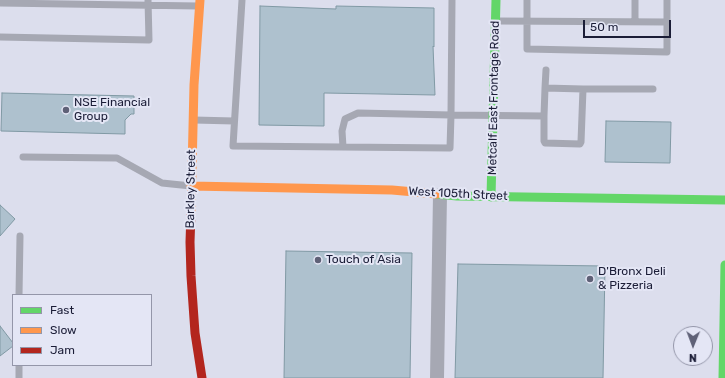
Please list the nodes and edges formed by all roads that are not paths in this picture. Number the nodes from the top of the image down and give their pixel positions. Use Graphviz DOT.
graph roads {
  1 [pos="242,0"];
  2 [pos="452,0"];
  3 [pos="496,0"];
  4 [pos="527,0"];
  5 [pos="635,0"];
  6 [pos="667,0"];
  7 [pos="148,3"];
  8 [pos="200,3"];
  9 [pos="0,4"];
  10 [pos="495,21"];
  11 [pos="527,21"];
  12 [pos="635,22"];
  13 [pos="667,22"];
  14 [pos="0,37"];
  15 [pos="546,70"];
  16 [pos="545,88"];
  17 [pos="583,89"];
  18 [pos="652,90"];
  19 [pos="451,114"];
  20 [pos="493,116"];
  21 [pos="544,116"];
  22 [pos="193,120"];
  23 [pos="234,121"];
  24 [pos="343,147"];
  25 [pos="23,157"];
  26 [pos="191,186"];
  27 [pos="440,194"];
  28 [pos="491,197"];
  29 [pos="725,200"];
  30 [pos="20,236"];
  31 [pos="725,265"];
  32 [pos="19,294"];
  33 [pos="19,366"];
  34 [pos="19,378"];
  35 [pos="202,378"];
  36 [pos="437,378"];
  37 [pos="723,378"];
  1 -- 23 [label="lane"];
  2 -- 19 [label="lane"];
  3 -- 10 [label="street, Metcalf East Frontage Road"];
  4 -- 11 [label="lane"];
  5 -- 12 [label="lane"];
  6 -- 13 [label="lane"];
  7 -- 8 [label="lane"];
  7 -- 9 [label="lane"];
  7 -- 14 [label="lane"];
  8 -- 22 [label="street, Barkley Street"];
  10 -- 11 [label="lane"];
  10 -- 20 [label="street, Metcalf East Frontage Road"];
  11 -- 12 [label="lane"];
  11 -- 13 [label="lane"];
  12 -- 13 [label="lane"];
  15 -- 16 [label="lane"];
  16 -- 17 [label="lane"];
  16 -- 21 [label="lane"];
  17 -- 18 [label="lane"];
  17 -- 21 [label="lane"];
  19 -- 20 [label="lane"];
  19 -- 24 [label="lane"];
  19 -- 24 [label="lane"];
  20 -- 21 [label="lane"];
  20 -- 28 [label="street, Metcalf East Frontage Road"];
  22 -- 23 [label="lane"];
  22 -- 26 [label="street, Barkley Street"];
  23 -- 24 [label="lane"];
  25 -- 26 [label="lane"];
  26 -- 27 [label="street, West 105th Street"];
  26 -- 35 [label="street, Barkley Street"];
  27 -- 28 [label="street, West 105th Street"];
  27 -- 36 [label="street"];
  28 -- 29 [label="street, West 105th Street"];
  30 -- 32 [label="lane"];
  31 -- 37 [label="street"];
  33 -- 34 [label="lane"];
}
